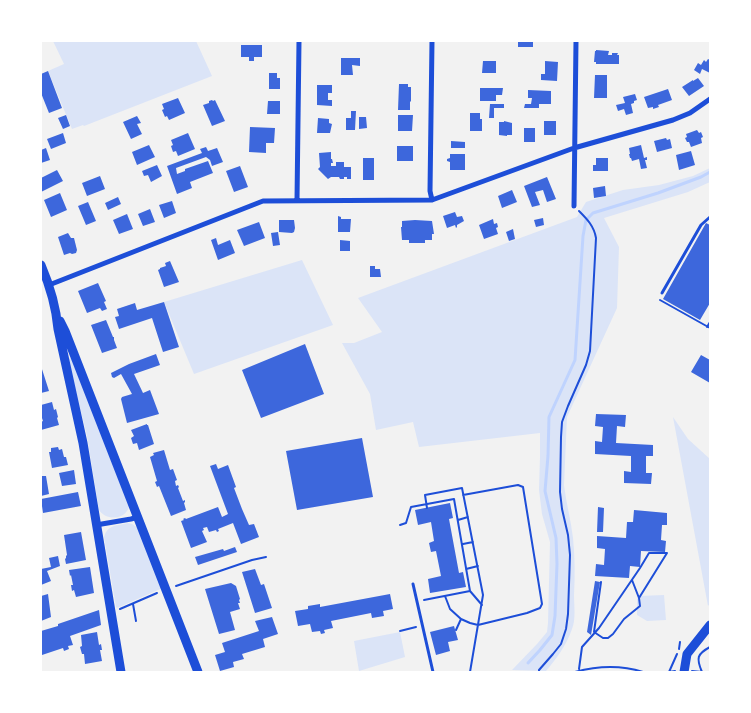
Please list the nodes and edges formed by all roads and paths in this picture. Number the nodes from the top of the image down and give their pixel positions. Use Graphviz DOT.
graph roads {
  1 [pos="299,41"];
  2 [pos="432,41"];
  3 [pos="576,41"];
  4 [pos="710,99"];
  5 [pos="574,148"];
  6 [pos="297,200"];
  7 [pos="432,200"];
  8 [pos="574,206"];
  9 [pos="582,214"];
  10 [pos="710,218"];
  11 [pos="42,270"];
  12 [pos="49,285"];
  13 [pos="662,293"];
  14 [pos="57,317"];
  15 [pos="710,322"];
  16 [pos="708,328"];
  17 [pos="464,495"];
  18 [pos="426,504"];
  19 [pos="427,508"];
  20 [pos="138,517"];
  21 [pos="468,517"];
  22 [pos="458,520"];
  23 [pos="96,525"];
  24 [pos="400,525"];
  25 [pos="473,542"];
  26 [pos="462,544"];
  27 [pos="266,557"];
  28 [pos="478,566"];
  29 [pos="466,568"];
  30 [pos="632,580"];
  31 [pos="601,582"];
  32 [pos="413,584"];
  33 [pos="176,586"];
  34 [pos="470,591"];
  35 [pos="159,592"];
  36 [pos="445,596"];
  37 [pos="639,598"];
  38 [pos="417,601"];
  39 [pos="133,604"];
  40 [pos="482,605"];
  41 [pos="116,611"];
  42 [pos="461,619"];
  43 [pos="136,622"];
  44 [pos="478,625"];
  45 [pos="710,625"];
  46 [pos="423,626"];
  47 [pos="456,630"];
  48 [pos="400,631"];
  49 [pos="594,632"];
  50 [pos="710,647"];
  51 [pos="674,661"];
  52 [pos="579,668"];
  53 [pos="121,672"];
  54 [pos="198,672"];
  55 [pos="433,672"];
  56 [pos="470,672"];
  57 [pos="539,672"];
  58 [pos="575,672"];
  59 [pos="643,672"];
  60 [pos="669,672"];
  61 [pos="684,672"];
  62 [pos="702,672"];
  1 -- 6 [label="street"];
  2 -- 7 [label="street"];
  3 -- 5 [label="street"];
  4 -- 5 [label="street"];
  5 -- 7 [label="street"];
  5 -- 8 [label="street"];
  6 -- 7 [label="street"];
  6 -- 12 [label="street"];
  9 -- 57 [label="path"];
  10 -- 13 [label="lane"];
  11 -- 12 [label="main road"];
  12 -- 14 [label="main road"];
  13 -- 16 [label="path"];
  14 -- 20 [label="main road"];
  14 -- 23 [label="main road"];
  15 -- 16 [label="path"];
  17 -- 18 [label="path"];
  17 -- 21 [label="path"];
  17 -- 44 [label="path"];
  18 -- 19 [label="path"];
  18 -- 22 [label="path"];
  18 -- 24 [label="path"];
  20 -- 23 [label="street"];
  20 -- 54 [label="main road"];
  21 -- 22 [label="path"];
  21 -- 25 [label="path"];
  22 -- 26 [label="path"];
  23 -- 53 [label="main road"];
  25 -- 26 [label="path"];
  25 -- 28 [label="path"];
  26 -- 29 [label="path"];
  27 -- 33 [label="path"];
  28 -- 29 [label="path"];
  28 -- 40 [label="path"];
  29 -- 34 [label="path"];
  30 -- 37 [label="path"];
  30 -- 37 [label="path"];
  30 -- 49 [label="path"];
  31 -- 49 [label="path"];
  32 -- 38 [label="lane"];
  34 -- 36 [label="path"];
  34 -- 40 [label="path"];
  35 -- 39 [label="path"];
  36 -- 38 [label="path"];
  36 -- 42 [label="path"];
  37 -- 49 [label="path"];
  38 -- 46 [label="lane"];
  39 -- 41 [label="path"];
  39 -- 43 [label="path"];
  40 -- 44 [label="path"];
  42 -- 44 [label="path"];
  42 -- 47 [label="path"];
  44 -- 56 [label="path"];
  45 -- 61 [label="main road"];
  46 -- 48 [label="path"];
  46 -- 55 [label="lane"];
  49 -- 52 [label="path"];
  50 -- 62 [label="path"];
  51 -- 60 [label="path"];
  58 -- 59 [label="path"];
}
